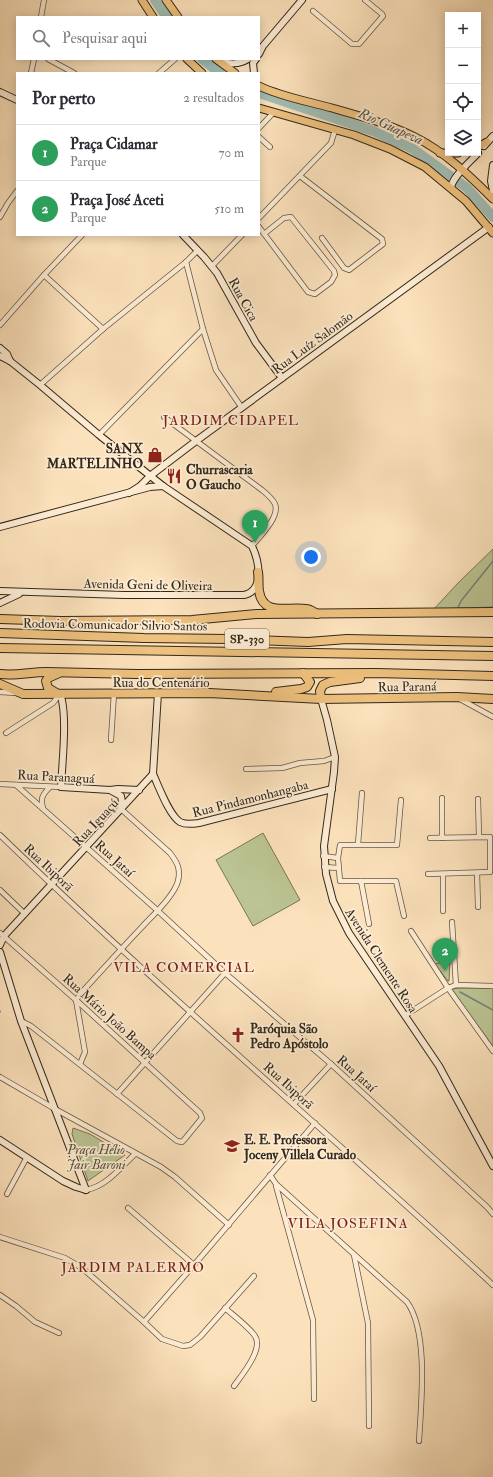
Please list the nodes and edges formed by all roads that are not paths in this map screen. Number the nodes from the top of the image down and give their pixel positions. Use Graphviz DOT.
graph roads {
  1 [pos="44,0"];
  2 [pos="142,0"];
  3 [pos="166,0"];
  4 [pos="302,0"];
  5 [pos="365,0"];
  6 [pos="313,11"];
  7 [pos="41,16"];
  8 [pos="152,16"];
  9 [pos="177,16"];
  10 [pos="261,47"];
  11 [pos="34,60"];
  12 [pos="50,60"];
  13 [pos="174,60"];
  14 [pos="188,60"];
  15 [pos="217,60"];
  16 [pos="246,60"];
  17 [pos="256,60"];
  18 [pos="31,72"];
  19 [pos="72,72"];
  20 [pos="160,72"];
  21 [pos="201,72"];
  22 [pos="234,72"];
  23 [pos="254,72"];
  24 [pos="262,88"];
  25 [pos="0,92"];
  26 [pos="16,100"];
  27 [pos="260,108"];
  28 [pos="274,112"];
  29 [pos="260,127"];
  30 [pos="335,130"];
  31 [pos="493,136"];
  32 [pos="260,138"];
  33 [pos="487,142"];
  34 [pos="481,145"];
  35 [pos="270,147"];
  36 [pos="481,149"];
  37 [pos="440,153"];
  38 [pos="445,153"];
  39 [pos="475,156"];
  40 [pos="493,165"];
  41 [pos="460,173"];
  42 [pos="300,176"];
  43 [pos="452,185"];
  44 [pos="16,192"];
  45 [pos="493,192"];
  46 [pos="493,199"];
  47 [pos="0,217"];
  48 [pos="260,217"];
  49 [pos="260,228"];
  50 [pos="491,230"];
  51 [pos="264,234"];
  52 [pos="81,236"];
  53 [pos="184,236"];
  54 [pos="241,236"];
  55 [pos="322,238"];
  56 [pos="198,250"];
  57 [pos="186,262"];
  58 [pos="212,266"];
  59 [pos="44,275"];
  60 [pos="0,324"];
  61 [pos="103,329"];
  62 [pos="203,329"];
  63 [pos="0,348"];
  64 [pos="0,356"];
  65 [pos="10,361"];
  66 [pos="282,378"];
  67 [pos="40,385"];
  68 [pos="242,408"];
  69 [pos="164,417"];
  70 [pos="99,435"];
  71 [pos="196,441"];
  72 [pos="150,476"];
  73 [pos="163,486"];
  74 [pos="129,493"];
  75 [pos="0,527"];
  76 [pos="252,546"];
  77 [pos="258,572"];
  78 [pos="0,591"];
  79 [pos="23,592"];
  80 [pos="0,603"];
  81 [pos="493,612"];
  82 [pos="318,614"];
  83 [pos="0,619"];
  84 [pos="0,633"];
  85 [pos="493,642"];
  86 [pos="0,648"];
  87 [pos="493,656"];
  88 [pos="60,673"];
  89 [pos="303,673"];
  90 [pos="0,674"];
  91 [pos="390,675"];
  92 [pos="493,676"];
  93 [pos="0,684"];
  94 [pos="0,692"];
  95 [pos="114,693"];
  96 [pos="158,693"];
  97 [pos="23,694"];
  98 [pos="60,694"];
  99 [pos="243,694"];
  100 [pos="457,697"];
  101 [pos="321,699"];
  102 [pos="493,699"];
  103 [pos="493,717"];
  104 [pos="6,733"];
  105 [pos="111,740"];
  106 [pos="335,757"];
  107 [pos="246,769"];
  108 [pos="153,774"];
  109 [pos="0,784"];
  110 [pos="16,785"];
  111 [pos="50,786"];
  112 [pos="61,787"];
  113 [pos="332,789"];
  114 [pos="110,790"];
  115 [pos="139,790"];
  116 [pos="362,793"];
  117 [pos="442,798"];
  118 [pos="478,799"];
  119 [pos="401,800"];
  120 [pos="43,808"];
  121 [pos="122,809"];
  122 [pos="0,835"];
  123 [pos="479,837"];
  124 [pos="430,838"];
  125 [pos="442,838"];
  126 [pos="358,844"];
  127 [pos="87,847"];
  128 [pos="492,848"];
  129 [pos="323,856"];
  130 [pos="338,858"];
  131 [pos="492,860"];
  132 [pos="324,866"];
  133 [pos="338,868"];
  134 [pos="477,873"];
  135 [pos="428,874"];
  136 [pos="443,874"];
  137 [pos="361,881"];
  138 [pos="52,885"];
  139 [pos="0,890"];
  140 [pos="478,907"];
  141 [pos="157,910"];
  142 [pos="443,911"];
  143 [pos="25,914"];
  144 [pos="404,916"];
  145 [pos="452,922"];
  146 [pos="370,924"];
  147 [pos="411,931"];
  148 [pos="2,935"];
  149 [pos="0,945"];
  150 [pos="122,949"];
  151 [pos="0,952"];
  152 [pos="225,973"];
  153 [pos="456,985"];
  154 [pos="493,986"];
  155 [pos="448,988"];
  156 [pos="76,1000"];
  157 [pos="190,1012"];
  158 [pos="406,1015"];
  159 [pos="21,1021"];
  160 [pos="493,1051"];
  161 [pos="145,1063"];
  162 [pos="80,1064"];
  163 [pos="331,1064"];
  164 [pos="0,1077"];
  165 [pos="117,1094"];
  166 [pos="294,1104"];
  167 [pos="55,1109"];
  168 [pos="315,1123"];
  169 [pos="0,1140"];
  170 [pos="3,1144"];
  171 [pos="135,1154"];
  172 [pos="27,1157"];
  173 [pos="493,1166"];
  174 [pos="270,1175"];
  175 [pos="276,1184"];
  176 [pos="86,1190"];
  177 [pos="7,1194"];
  178 [pos="487,1207"];
  179 [pos="128,1208"];
  180 [pos="493,1210"];
  181 [pos="493,1214"];
  182 [pos="229,1224"];
  183 [pos="0,1237"];
  184 [pos="354,1255"];
  185 [pos="194,1266"];
  186 [pos="254,1276"];
  187 [pos="493,1285"];
  188 [pos="0,1295"];
  189 [pos="225,1308"];
  190 [pos="144,1322"];
  191 [pos="59,1333"];
  192 [pos="234,1386"];
  193 [pos="314,1399"];
  194 [pos="370,1426"];
  195 [pos="420,1442"];
  1 -- 7 [label="street"];
  2 -- 8 [label="main road"];
  3 -- 9 [label="main road"];
  4 -- 10 [label="street"];
  5 -- 6 [label="street"];
  11 -- 18 [label="street"];
  12 -- 19 [label="street"];
  13 -- 20 [label="street"];
  14 -- 21 [label="main road"];
  15 -- 16 [label="street"];
  15 -- 22 [label="main road"];
  17 -- 23 [label="street"];
  24 -- 37 [label="main road"];
  25 -- 26 [label="street"];
  27 -- 28 [label="main road"];
  28 -- 29 [label="street"];
  28 -- 30 [label="main road"];
  30 -- 42 [label="street"];
  30 -- 43 [label="main road"];
  31 -- 33 [label="street"];
  32 -- 35 [label="street"];
  33 -- 34 [label="main road"];
  33 -- 36 [label="street"];
  37 -- 38 [label="main road"];
  37 -- 41 [label="main road"];
  39 -- 41 [label="street"];
  40 -- 45 [label="street"];
  41 -- 43 [label="street"];
  41 -- 46 [label="main road"];
  42 -- 48 [label="street"];
  42 -- 55 [label="street"];
  43 -- 50 [label="main road"];
  44 -- 47 [label="street"];
  49 -- 51 [label="street"];
  50 -- 66 [label="street, Rua Luíz Salomão"];
  51 -- 51 [label="street"];
  52 -- 59 [label="street"];
  53 -- 56 [label="street, Rua Cica"];
  54 -- 58 [label="street"];
  56 -- 57 [label="street"];
  56 -- 58 [label="street, Rua Cica"];
  57 -- 61 [label="street"];
  57 -- 62 [label="street"];
  58 -- 66 [label="street, Rua Cica"];
  59 -- 60 [label="street"];
  59 -- 61 [label="street"];
  61 -- 67 [label="street"];
  62 -- 68 [label="street"];
  62 -- 70 [label="street"];
  63 -- 65 [label="street"];
  64 -- 65 [label="street"];
  65 -- 67 [label="street"];
  66 -- 68 [label="street, Rua Luíz Salomão"];
  67 -- 70 [label="street"];
  68 -- 71 [label="street, Rua Luíz Salomão"];
  69 -- 71 [label="street"];
  70 -- 72 [label="street"];
  71 -- 72 [label="street, Rua Luíz Salomão"];
  71 -- 76 [label="street"];
  72 -- 73 [label="street"];
  72 -- 74 [label="street, Rua Luíz Salomão"];
  73 -- 74 [label="street"];
  73 -- 76 [label="street"];
  74 -- 75 [label="street"];
  76 -- 77 [label="street"];
  77 -- 79 [label="street, Avenida Geni de Oliveira"];
  77 -- 82 [label="highway"];
  78 -- 79 [label="street, Avenida Geni de Oliveira"];
  79 -- 80 [label="street"];
  81 -- 82 [label="highway"];
  82 -- 83 [label="highway"];
  84 -- 85 [label="highway, Rodovia Comunicador Silvio Santos / SP-330"];
  86 -- 87 [label="highway, Rodovia Comunicador Silvio Santos / SP-330"];
  88 -- 89 [label="highway"];
  88 -- 90 [label="highway"];
  88 -- 98 [label="highway"];
  89 -- 91 [label="highway"];
  89 -- 99 [label="highway"];
  91 -- 92 [label="highway"];
  91 -- 101 [label="highway"];
  93 -- 97 [label="highway"];
  94 -- 97 [label="street, Rua do Centenário"];
  95 -- 96 [label="highway, Rua do Centenário"];
  95 -- 98 [label="highway, Rua do Centenário"];
  95 -- 105 [label="street"];
  96 -- 99 [label="highway, Rua do Centenário"];
  96 -- 108 [label="street"];
  97 -- 98 [label="highway, Rua do Centenário"];
  98 -- 104 [label="street"];
  98 -- 112 [label="street"];
  99 -- 101 [label="highway, Rua do Centenário"];
  100 -- 101 [label="highway, Rua Paraná"];
  100 -- 102 [label="highway, Rua Paraná"];
  100 -- 103 [label="street"];
  101 -- 106 [label="street, Avenida Clemente Rosa"];
  106 -- 107 [label="street"];
  106 -- 113 [label="street, Avenida Clemente Rosa"];
  108 -- 113 [label="street, Rua Pindamonhangaba"];
  108 -- 115 [label="street, Rua Iguaçú"];
  109 -- 110 [label="street, Rua Paranaguá"];
  110 -- 111 [label="street, Rua Paranaguá"];
  110 -- 120 [label="street, Rua Jataí"];
  111 -- 112 [label="street, Rua Paranaguá"];
  111 -- 120 [label="street"];
  112 -- 114 [label="street, Rua Paranaguá"];
  113 -- 129 [label="street, Avenida Clemente Rosa"];
  114 -- 115 [label="street, Rua Paranaguá"];
  114 -- 121 [label="street, Rua Paranaguá"];
  115 -- 121 [label="street, Rua Iguaçú"];
  116 -- 126 [label="street"];
  117 -- 125 [label="street"];
  118 -- 123 [label="street"];
  119 -- 126 [label="street"];
  120 -- 127 [label="street, Rua Jataí"];
  121 -- 127 [label="street, Rua Iguaçú"];
  121 -- 141 [label="street"];
  122 -- 138 [label="street, Rua Ibiporã"];
  123 -- 125 [label="street"];
  123 -- 128 [label="street"];
  124 -- 125 [label="street"];
  126 -- 130 [label="street"];
  127 -- 138 [label="street, Rua Iguaçú"];
  127 -- 141 [label="street, Rua Jataí"];
  128 -- 131 [label="street"];
  129 -- 130 [label="street"];
  129 -- 132 [label="street, Avenida Clemente Rosa"];
  130 -- 133 [label="street"];
  131 -- 134 [label="street"];
  132 -- 133 [label="street"];
  132 -- 158 [label="street, Avenida Clemente Rosa"];
  133 -- 137 [label="street"];
  134 -- 136 [label="street"];
  134 -- 140 [label="street"];
  135 -- 136 [label="street"];
  136 -- 142 [label="street"];
  137 -- 144 [label="street"];
  137 -- 146 [label="street"];
  138 -- 143 [label="street, Rua Iguaçú"];
  138 -- 150 [label="street, Rua Ibiporã"];
  139 -- 143 [label="street"];
  141 -- 150 [label="street"];
  141 -- 152 [label="street, Rua Jataí"];
  143 -- 148 [label="street, Rua Iguaçú"];
  145 -- 153 [label="street"];
  147 -- 155 [label="street"];
  148 -- 149 [label="street, Rua Iguaçú"];
  148 -- 156 [label="street, Rua Mário João Bampa"];
  150 -- 156 [label="street"];
  150 -- 157 [label="street, Rua Ibiporã"];
  151 -- 159 [label="street"];
  152 -- 157 [label="street"];
  152 -- 163 [label="street, Rua Jataí"];
  153 -- 154 [label="street"];
  153 -- 155 [label="street"];
  155 -- 158 [label="street"];
  155 -- 160 [label="street"];
  156 -- 161 [label="street, Rua Mário João Bampa"];
  156 -- 162 [label="street"];
  157 -- 161 [label="street"];
  157 -- 166 [label="street, Rua Ibiporã"];
  158 -- 173 [label="street, Avenida Clemente Rosa"];
  159 -- 162 [label="street"];
  159 -- 167 [label="street"];
  161 -- 165 [label="street"];
  161 -- 165 [label="street, Rua Mário João Bampa"];
  162 -- 165 [label="street"];
  163 -- 166 [label="street"];
  163 -- 178 [label="street, Rua Jataí"];
  164 -- 167 [label="street"];
  166 -- 168 [label="street, Rua Ibiporã"];
  167 -- 171 [label="street"];
  167 -- 176 [label="street"];
  168 -- 174 [label="street"];
  168 -- 187 [label="street, Rua Ibiporã"];
  169 -- 170 [label="street"];
  170 -- 172 [label="street"];
  171 -- 176 [label="street"];
  171 -- 182 [label="street"];
  172 -- 176 [label="street"];
  172 -- 177 [label="street"];
  174 -- 175 [label="street"];
  174 -- 182 [label="street"];
  175 -- 184 [label="street"];
  175 -- 193 [label="street"];
  178 -- 180 [label="street"];
  178 -- 181 [label="street, Rua Jataí"];
  179 -- 185 [label="street"];
  182 -- 185 [label="street"];
  183 -- 190 [label="street"];
  184 -- 194 [label="street"];
  184 -- 195 [label="street"];
  185 -- 190 [label="street"];
  186 -- 189 [label="street"];
  188 -- 191 [label="street"];
  189 -- 190 [label="street"];
  189 -- 192 [label="street"];
}
